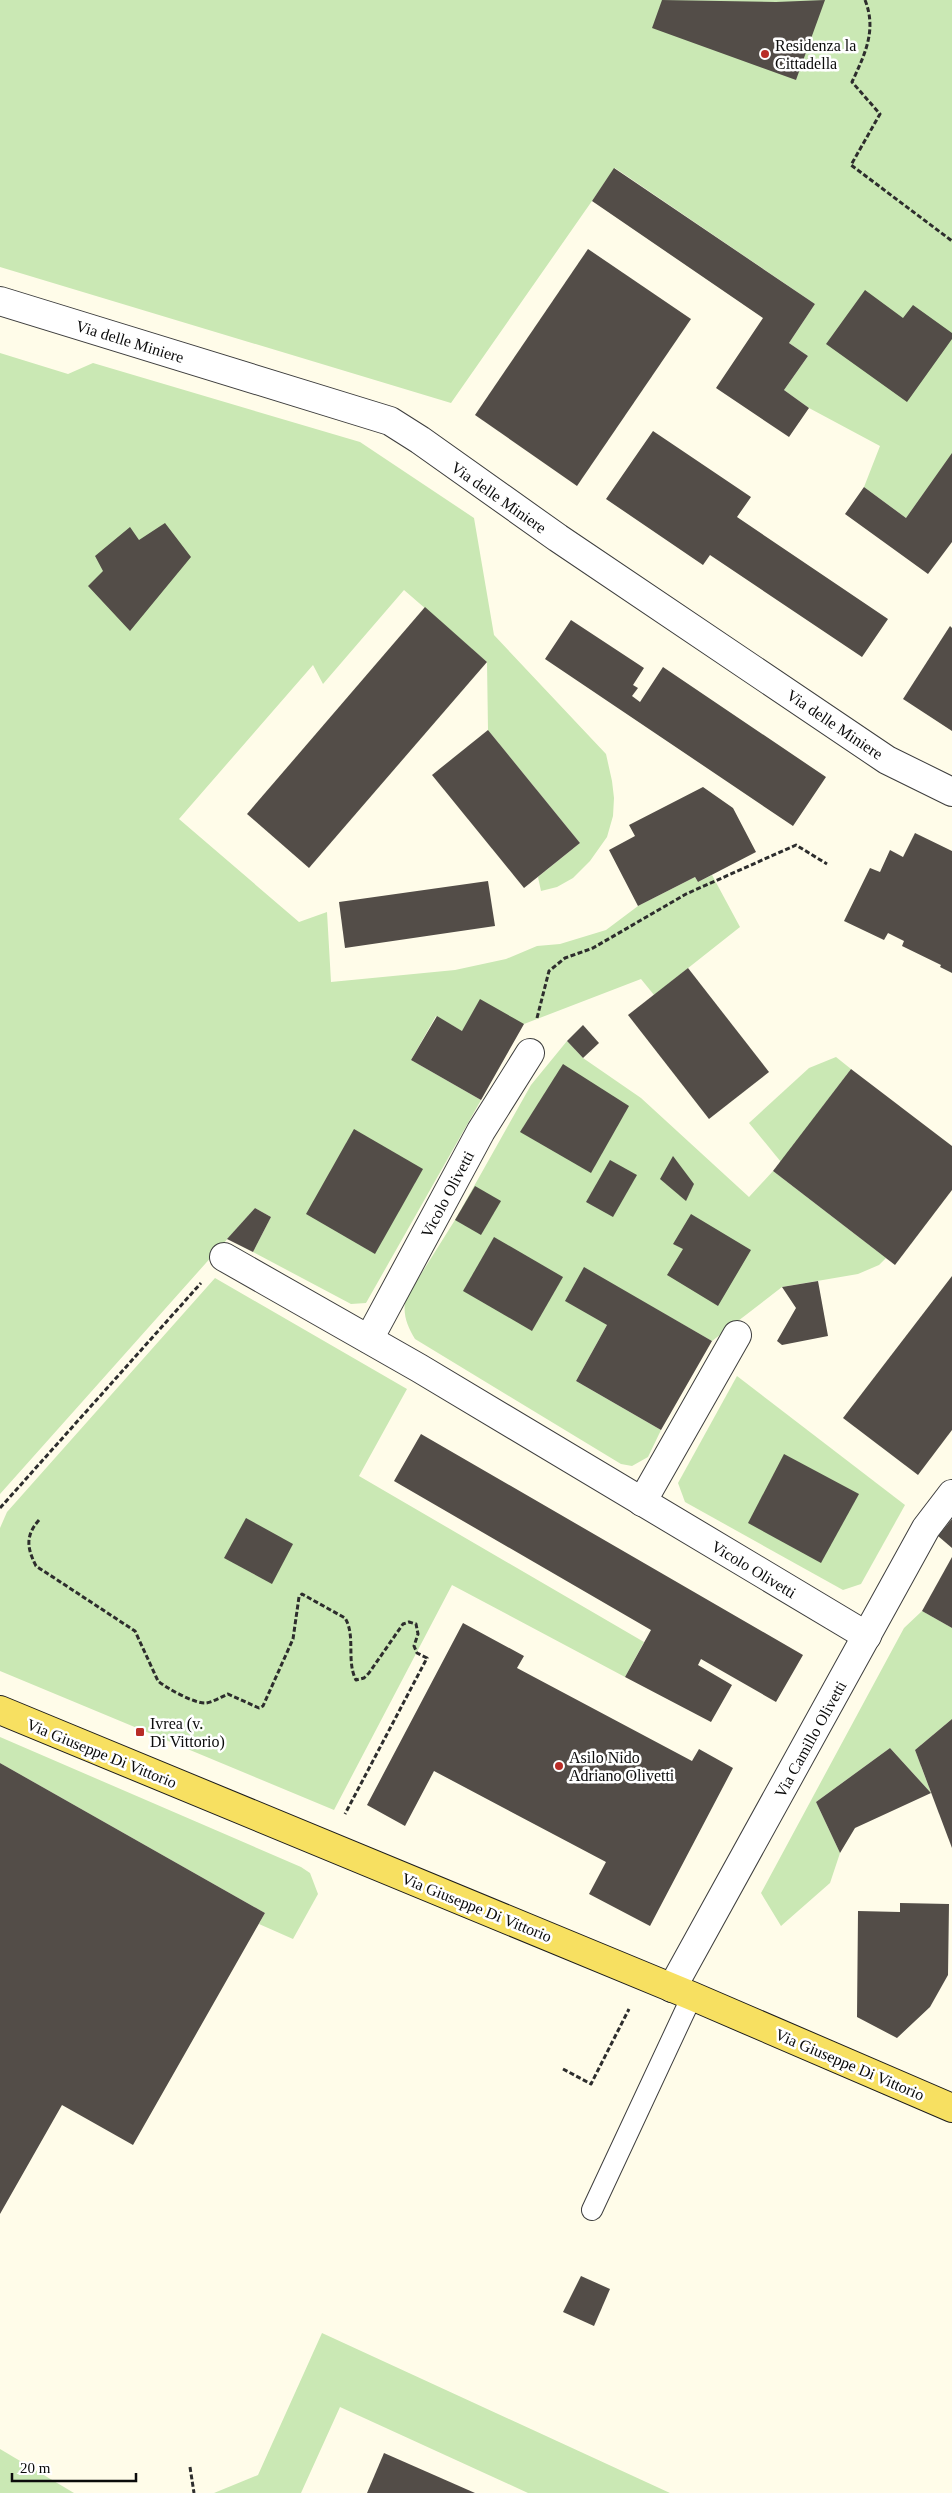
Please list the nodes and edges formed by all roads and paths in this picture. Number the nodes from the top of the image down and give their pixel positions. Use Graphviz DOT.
graph roads {
  1 [pos="865,0"];
  2 [pos="952,241"];
  3 [pos="0,301"];
  4 [pos="952,792"];
  5 [pos="827,864"];
  6 [pos="530,1053"];
  7 [pos="224,1256"];
  8 [pos="737,1335"];
  9 [pos="369,1339"];
  10 [pos="952,1494"];
  11 [pos="642,1502"];
  12 [pos="0,1508"];
  13 [pos="39,1520"];
  14 [pos="867,1636"];
  15 [pos="0,1710"];
  16 [pos="329,1846"];
  17 [pos="645,1977"];
  18 [pos="682,1992"];
  19 [pos="563,2069"];
  20 [pos="952,2108"];
  21 [pos="592,2210"];
  22 [pos="190,2467"];
  23 [pos="194,2493"];
  1 -- 2 [label="path"];
  3 -- 4 [label="street, Via delle Miniere"];
  5 -- 6 [label="path"];
  6 -- 9 [label="street, Vicolo Olivetti"];
  7 -- 9 [label="street, Vicolo Olivetti"];
  7 -- 12 [label="path"];
  8 -- 11 [label="street"];
  9 -- 11 [label="street, Vicolo Olivetti"];
  10 -- 14 [label="street, Via Camillo Olivetti"];
  11 -- 14 [label="street, Vicolo Olivetti"];
  13 -- 16 [label="path"];
  14 -- 18 [label="street, Via Camillo Olivetti"];
  15 -- 16 [label="main road, Via Giuseppe Di Vittorio"];
  16 -- 17 [label="main road, Via Giuseppe Di Vittorio"];
  17 -- 18 [label="main road, Via Giuseppe Di Vittorio"];
  17 -- 19 [label="path"];
  18 -- 20 [label="main road, Via Giuseppe Di Vittorio"];
  18 -- 21 [label="lane"];
  22 -- 23 [label="path"];
}
